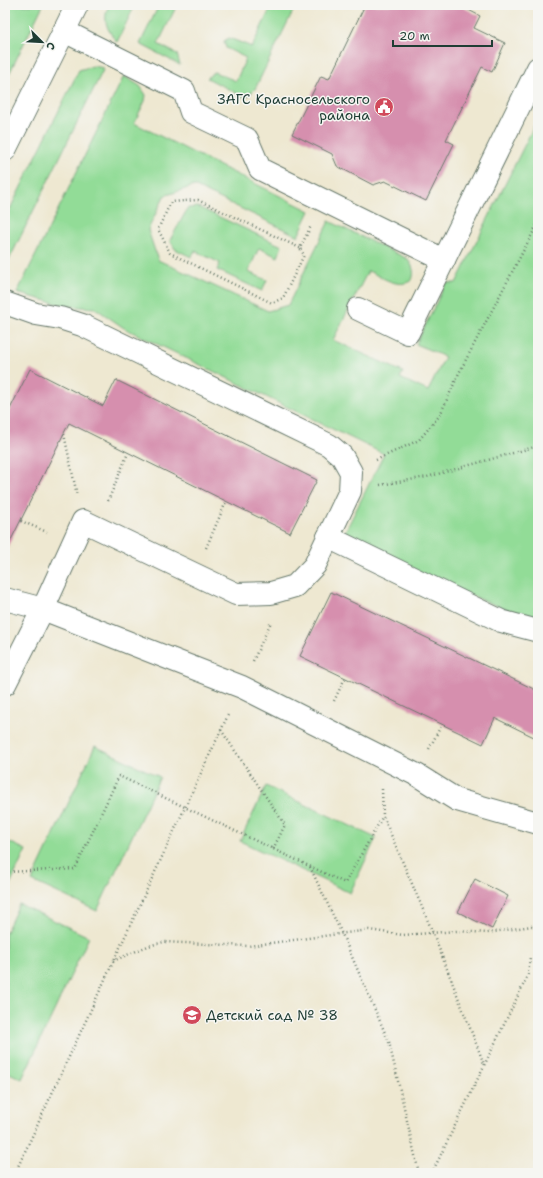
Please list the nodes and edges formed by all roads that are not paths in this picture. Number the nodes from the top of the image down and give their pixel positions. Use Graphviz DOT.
graph roads {
  1 [pos="77,5"];
  2 [pos="64,31"];
  3 [pos="538,68"];
  4 [pos="5,150"];
  5 [pos="444,260"];
  6 [pos="5,303"];
  7 [pos="358,309"];
  8 [pos="328,537"];
  9 [pos="5,599"];
  10 [pos="43,609"];
  11 [pos="538,631"];
  12 [pos="5,684"];
  13 [pos="538,823"];
  1 -- 2 [label="street"];
  2 -- 4 [label="street"];
  2 -- 5 [label="street"];
  3 -- 5 [label="street"];
  5 -- 7 [label="street"];
  6 -- 8 [label="street"];
  8 -- 10 [label="street"];
  8 -- 11 [label="street"];
  9 -- 10 [label="street"];
  10 -- 12 [label="street"];
  10 -- 13 [label="street"];
}
